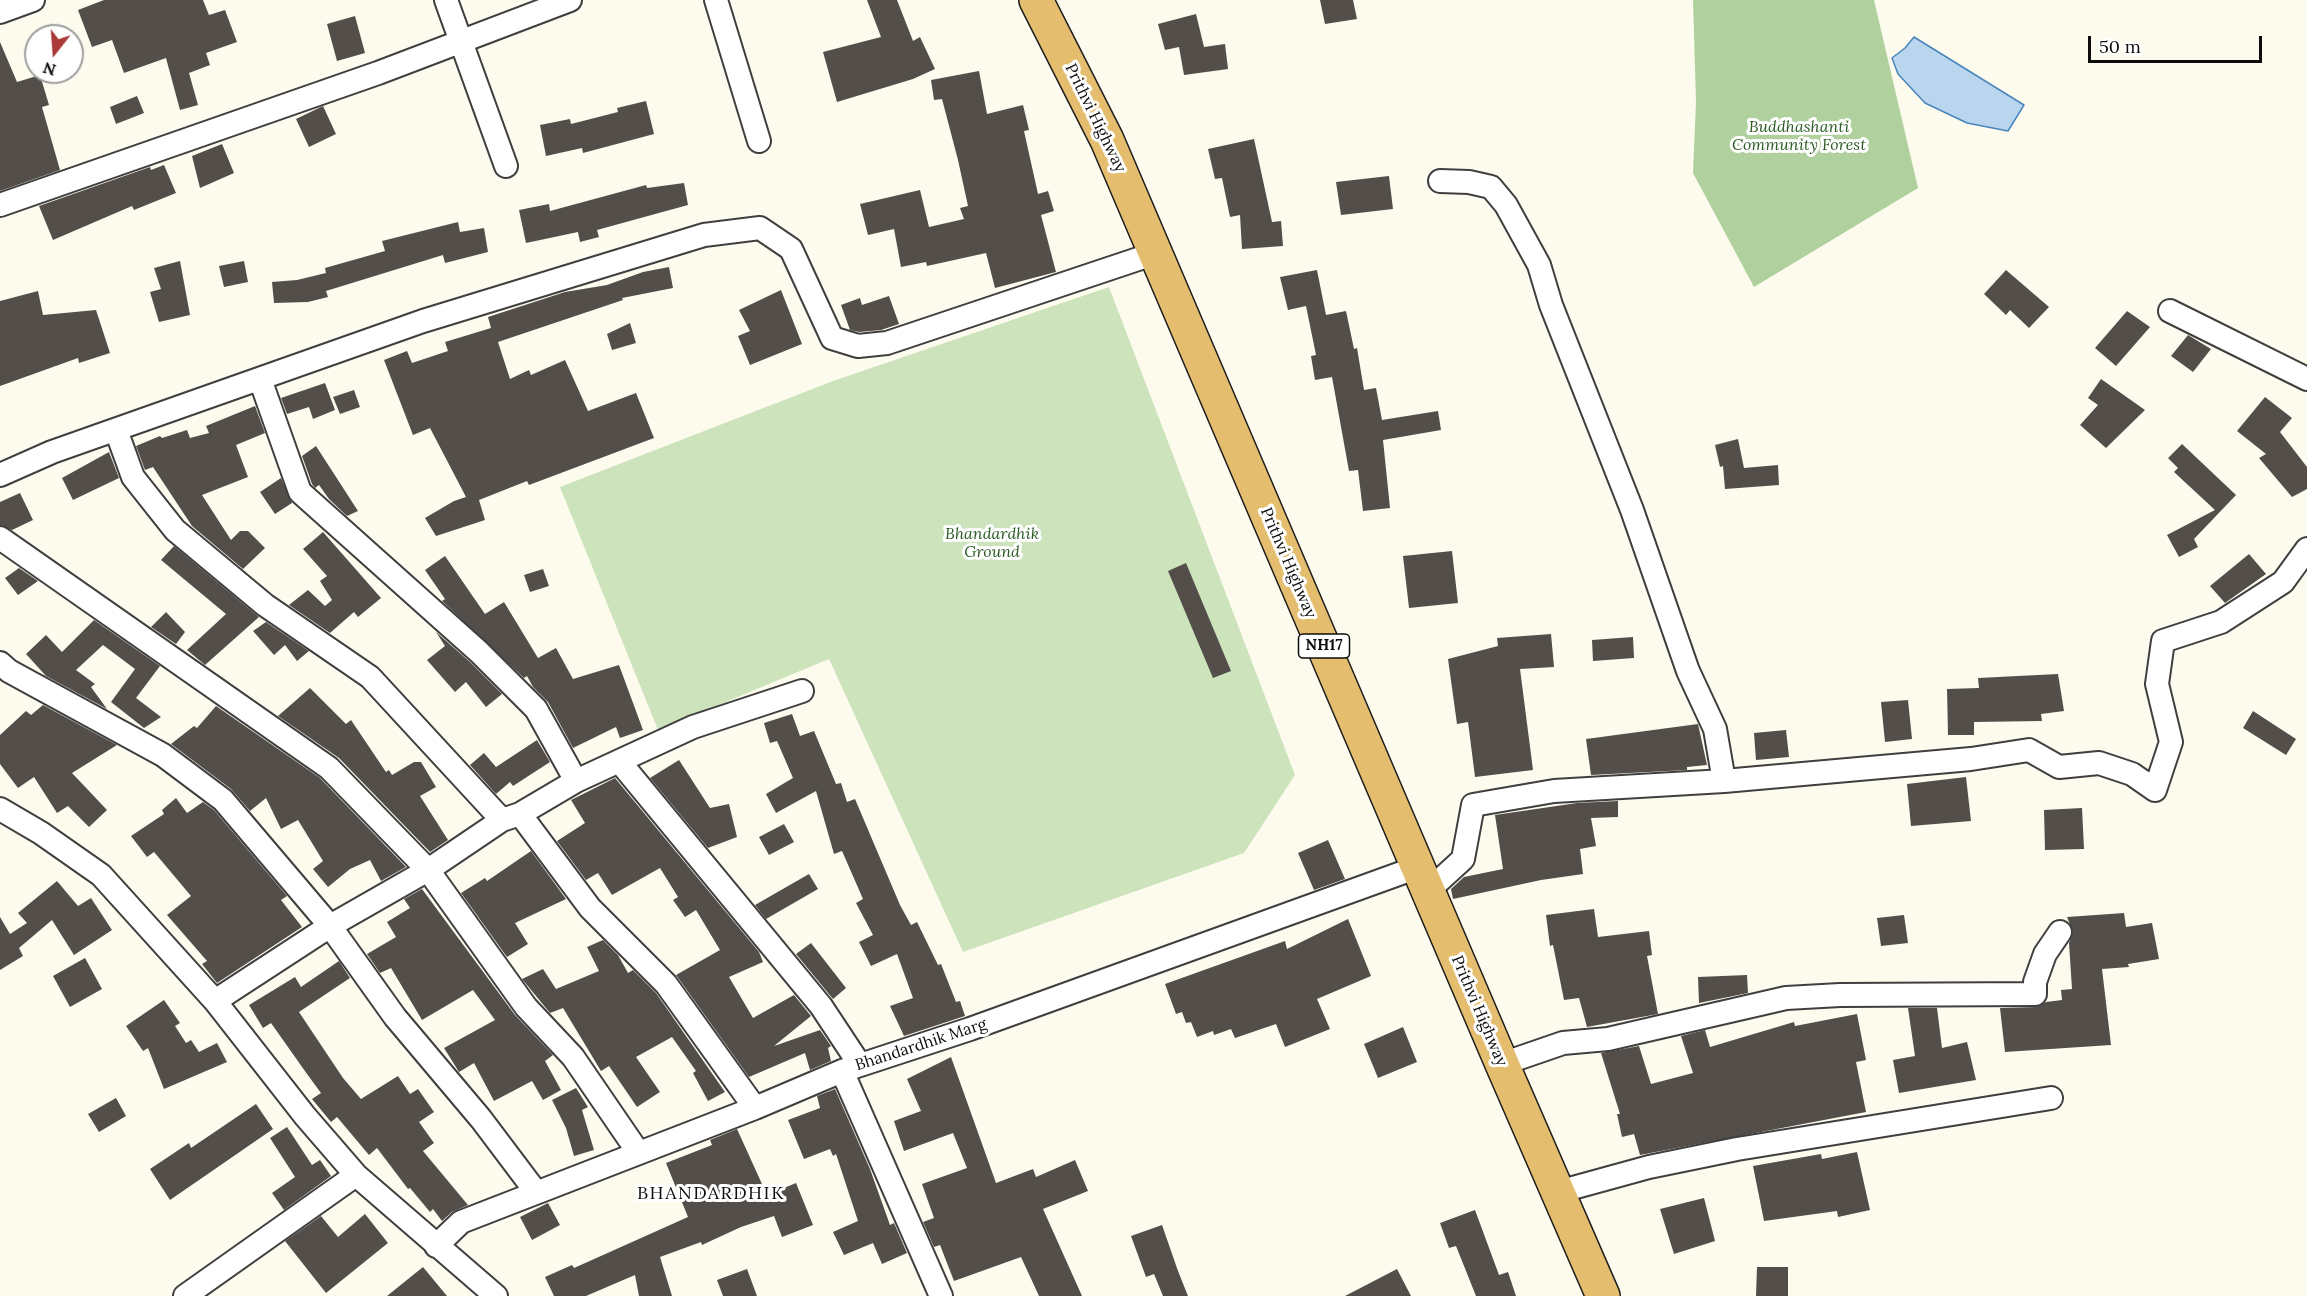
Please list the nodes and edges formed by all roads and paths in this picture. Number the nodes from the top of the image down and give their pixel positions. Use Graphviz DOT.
graph roads {
  1 [pos="33,0"];
  2 [pos="446,0"];
  3 [pos="570,0"];
  4 [pos="716,0"];
  5 [pos="1036,0"];
  6 [pos="0,12"];
  7 [pos="461,42"];
  8 [pos="759,141"];
  9 [pos="506,166"];
  10 [pos="1440,181"];
  11 [pos="0,205"];
  12 [pos="1156,254"];
  13 [pos="2170,311"];
  14 [pos="260,379"];
  15 [pos="2307,379"];
  16 [pos="117,430"];
  17 [pos="0,475"];
  18 [pos="0,538"];
  19 [pos="2307,549"];
  20 [pos="0,663"];
  21 [pos="802,691"];
  22 [pos="619,761"];
  23 [pos="576,781"];
  24 [pos="1724,781"];
  25 [pos="0,809"];
  26 [pos="511,817"];
  27 [pos="428,870"];
  28 [pos="1423,879"];
  29 [pos="330,926"];
  30 [pos="2060,932"];
  31 [pos="215,1001"];
  32 [pos="1502,1064"];
  33 [pos="851,1068"];
  34 [pos="2051,1098"];
  35 [pos="755,1108"];
  36 [pos="638,1152"];
  37 [pos="356,1175"];
  38 [pos="536,1192"];
  39 [pos="1558,1192"];
  40 [pos="436,1246"];
  41 [pos="185,1296"];
  42 [pos="496,1296"];
  43 [pos="941,1296"];
  44 [pos="1603,1296"];
  1 -- 6 [label="street"];
  2 -- 7 [label="street"];
  3 -- 7 [label="street"];
  4 -- 8 [label="street"];
  5 -- 12 [label="highway, Prithvi Highway / NH17"];
  7 -- 9 [label="street"];
  7 -- 11 [label="street"];
  10 -- 24 [label="street"];
  12 -- 14 [label="street"];
  12 -- 28 [label="highway, Prithvi Highway / NH17"];
  13 -- 15 [label="street"];
  14 -- 16 [label="street"];
  14 -- 23 [label="street"];
  16 -- 17 [label="street"];
  16 -- 26 [label="street"];
  18 -- 27 [label="street"];
  19 -- 24 [label="street"];
  20 -- 29 [label="street"];
  21 -- 22 [label="street"];
  22 -- 23 [label="street"];
  22 -- 33 [label="street"];
  23 -- 26 [label="street"];
  24 -- 28 [label="street"];
  25 -- 31 [label="street"];
  26 -- 27 [label="street"];
  26 -- 35 [label="street"];
  27 -- 29 [label="street"];
  27 -- 36 [label="street"];
  28 -- 32 [label="highway, Prithvi Highway / NH17"];
  28 -- 33 [label="street, Bhandardhik Marg"];
  29 -- 31 [label="street"];
  29 -- 38 [label="street"];
  30 -- 32 [label="street"];
  31 -- 37 [label="street"];
  32 -- 39 [label="highway, Prithvi Highway / NH17"];
  33 -- 35 [label="street, Bhandardhik Marg"];
  33 -- 43 [label="street"];
  34 -- 39 [label="street"];
  35 -- 36 [label="street, Bhandardhik Marg"];
  36 -- 38 [label="street, Bhandardhik Marg"];
  37 -- 40 [label="street"];
  37 -- 41 [label="street"];
  38 -- 40 [label="street, Bhandardhik Marg"];
  39 -- 44 [label="highway, Prithvi Highway / NH17"];
  40 -- 42 [label="street"];
}
